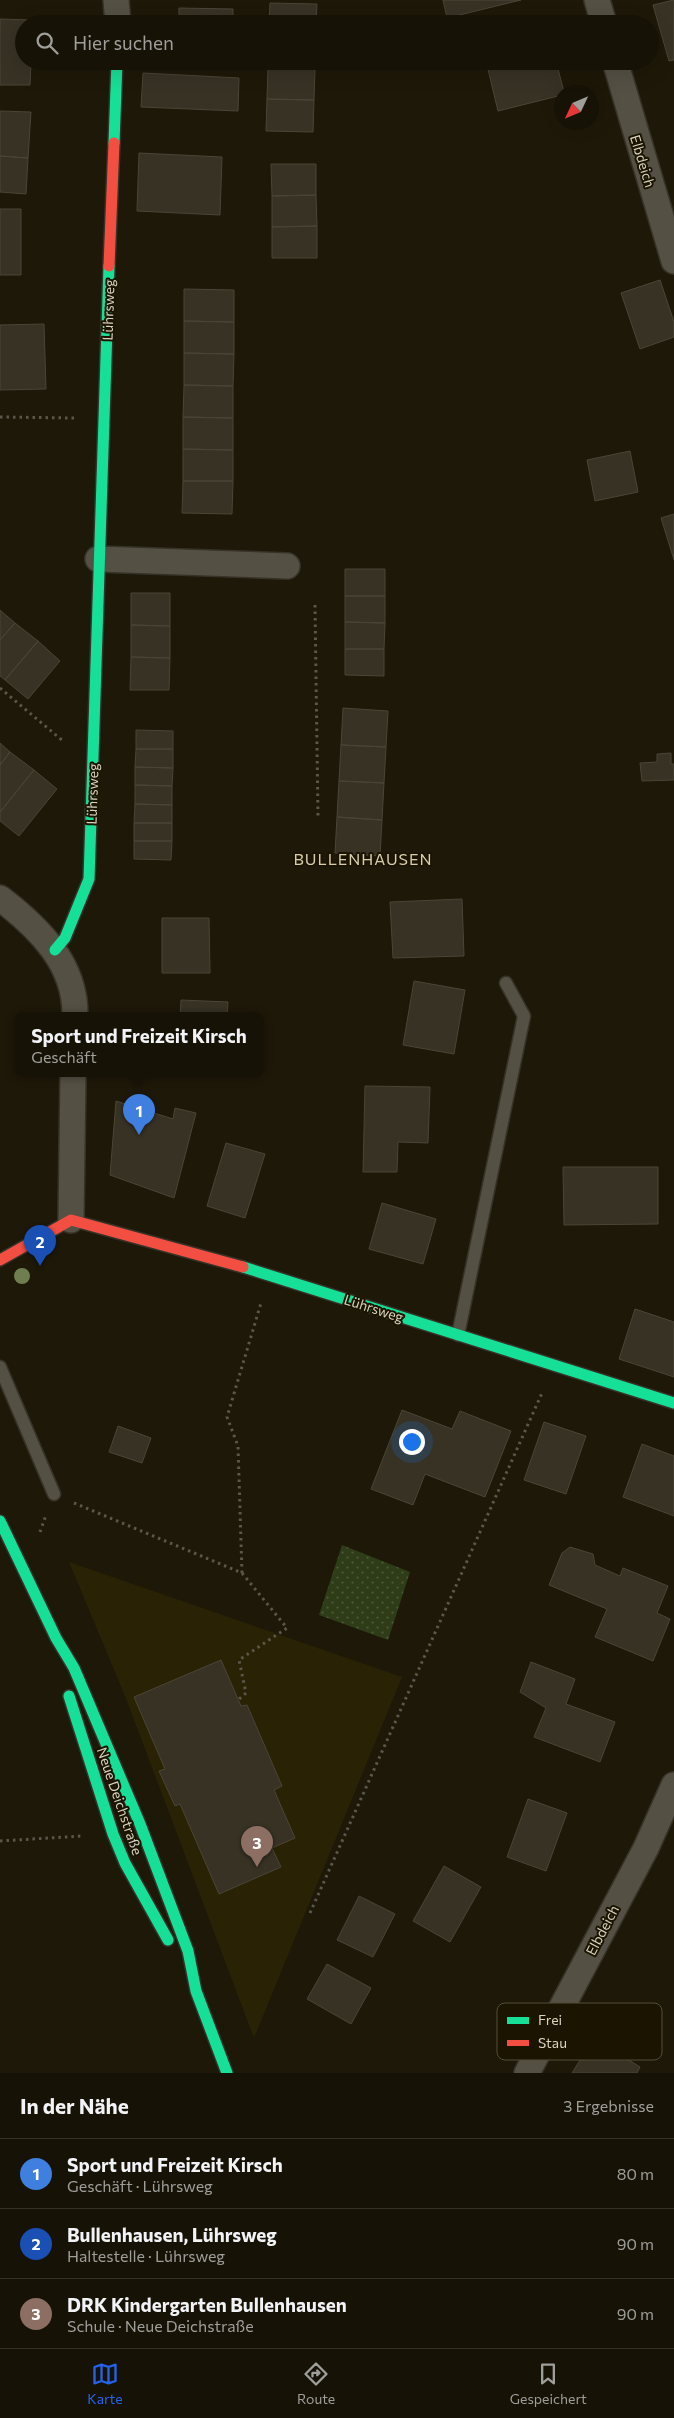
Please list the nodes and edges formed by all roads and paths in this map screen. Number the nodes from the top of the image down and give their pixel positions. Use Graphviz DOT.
graph roads {
  1 [pos="116,0"];
  2 [pos="598,0"];
  3 [pos="117,15"];
  4 [pos="602,15"];
  5 [pos="117,70"];
  6 [pos="618,70"];
  7 [pos="674,261"];
  8 [pos="0,417"];
  9 [pos="104,419"];
  10 [pos="98,560"];
  11 [pos="287,566"];
  12 [pos="315,605"];
  13 [pos="0,688"];
  14 [pos="92,766"];
  15 [pos="318,817"];
  16 [pos="0,898"];
  17 [pos="55,950"];
  18 [pos="506,983"];
  19 [pos="75,1012"];
  20 [pos="73,1077"];
  21 [pos="71,1220"];
  22 [pos="0,1260"];
  23 [pos="269,1274"];
  24 [pos="458,1335"];
  25 [pos="554,1366"];
  26 [pos="0,1367"];
  27 [pos="674,1403"];
  28 [pos="54,1494"];
  29 [pos="0,1521"];
  30 [pos="18,1558"];
  31 [pos="242,1573"];
  32 [pos="56,1638"];
  33 [pos="238,1700"];
  34 [pos="674,1785"];
  35 [pos="113,1834"];
  36 [pos="0,1841"];
  37 [pos="310,1913"];
  38 [pos="196,1991"];
  39 [pos="564,2003"];
  40 [pos="534,2060"];
  41 [pos="227,2073"];
  42 [pos="527,2073"];
  1 -- 3 [label="street"];
  2 -- 4 [label="street"];
  5 -- 9 [label="street, Lührsweg"];
  6 -- 7 [label="street, Elbdeich"];
  8 -- 9 [label="path"];
  9 -- 10 [label="street, Lührsweg"];
  10 -- 11 [label="street"];
  10 -- 14 [label="street, Lührsweg"];
  12 -- 15 [label="path"];
  13 -- 14 [label="path"];
  14 -- 17 [label="street, Lührsweg"];
  16 -- 17 [label="street"];
  17 -- 19 [label="street"];
  18 -- 24 [label="lane"];
  20 -- 21 [label="street"];
  21 -- 22 [label="street"];
  21 -- 23 [label="street, Lührsweg"];
  23 -- 24 [label="street, Lührsweg"];
  23 -- 31 [label="path"];
  24 -- 25 [label="street, Lührsweg"];
  25 -- 27 [label="street, Lührsweg"];
  25 -- 37 [label="path"];
  26 -- 28 [label="lane"];
  28 -- 30 [label="path"];
  28 -- 31 [label="path"];
  29 -- 30 [label="street, Neue Deichstraße"];
  30 -- 32 [label="street, Neue Deichstraße"];
  31 -- 33 [label="path"];
  32 -- 35 [label="street, Neue Deichstraße"];
  32 -- 38 [label="street, Neue Deichstraße"];
  34 -- 39 [label="street, Elbdeich"];
  35 -- 36 [label="path"];
  35 -- 38 [label="street, Neue Deichstraße"];
  38 -- 41 [label="street, Neue Deichstraße"];
  40 -- 42 [label="street, Elbdeich"];
}
